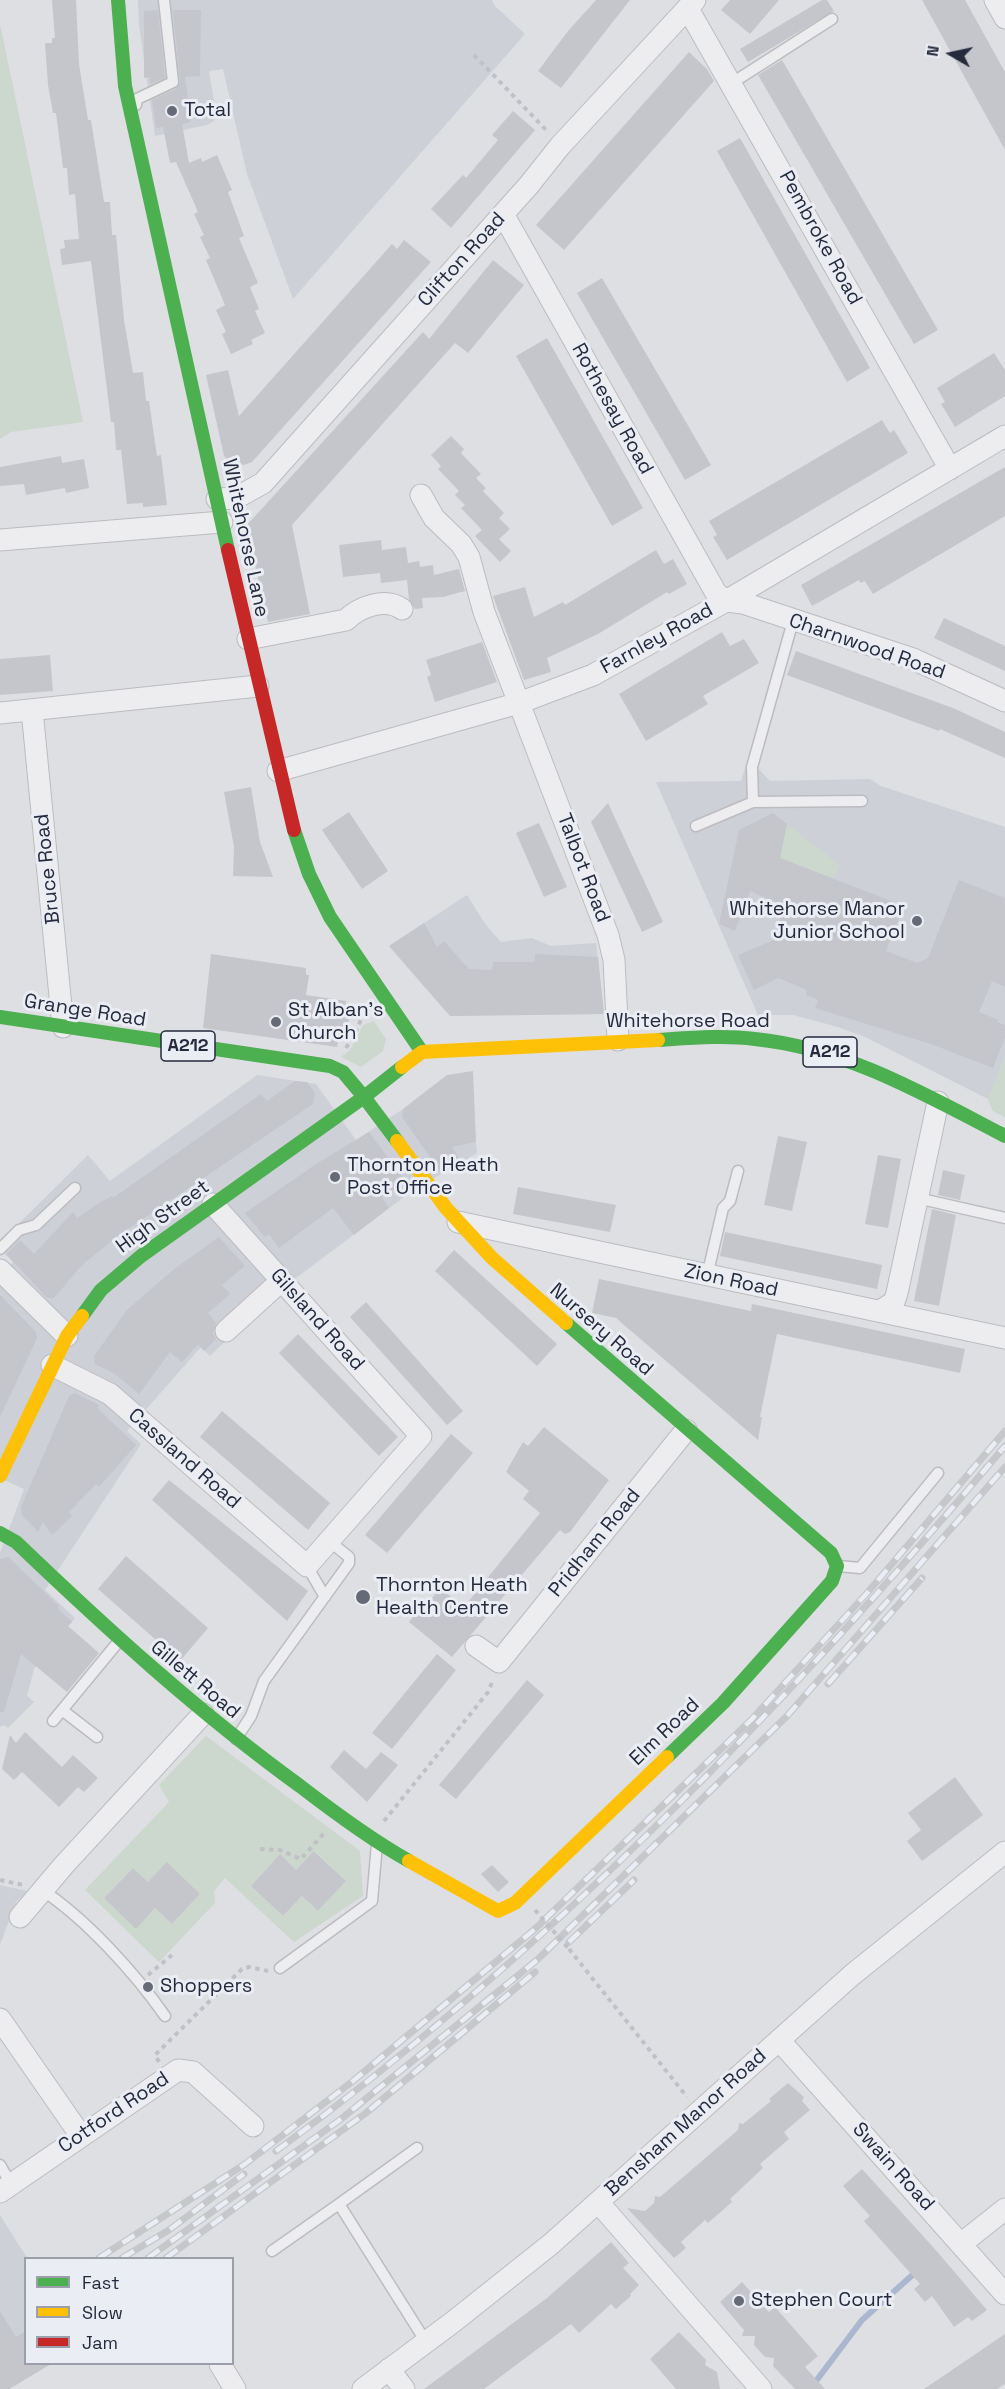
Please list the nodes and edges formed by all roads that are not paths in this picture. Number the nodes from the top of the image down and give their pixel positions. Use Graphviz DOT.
graph roads {
  1 [pos="118,0"];
  2 [pos="164,0"];
  3 [pos="994,0"];
  4 [pos="691,4"];
  5 [pos="1005,18"];
  6 [pos="832,19"];
  7 [pos="732,83"];
  8 [pos="133,123"];
  9 [pos="503,214"];
  10 [pos="1005,436"];
  11 [pos="950,469"];
  12 [pos="421,495"];
  13 [pos="217,499"];
  14 [pos="222,522"];
  15 [pos="0,540"];
  16 [pos="726,601"];
  17 [pos="402,609"];
  18 [pos="793,621"];
  19 [pos="248,639"];
  20 [pos="258,686"];
  21 [pos="1005,700"];
  22 [pos="519,703"];
  23 [pos="32,710"];
  24 [pos="0,713"];
  25 [pos="279,771"];
  26 [pos="862,801"];
  27 [pos="753,802"];
  28 [pos="696,826"];
  29 [pos="0,1017"];
  30 [pos="63,1027"];
  31 [pos="618,1040"];
  32 [pos="422,1052"];
  33 [pos="364,1098"];
  34 [pos="938,1102"];
  35 [pos="1005,1136"];
  36 [pos="738,1172"];
  37 [pos="75,1188"];
  38 [pos="916,1198"];
  39 [pos="213,1204"];
  40 [pos="1005,1218"];
  41 [pos="458,1222"];
  42 [pos="0,1249"];
  43 [pos="0,1270"];
  44 [pos="706,1276"];
  45 [pos="281,1281"];
  46 [pos="880,1311"];
  47 [pos="226,1330"];
  48 [pos="67,1336"];
  49 [pos="1005,1338"];
  50 [pos="52,1365"];
  51 [pos="686,1430"];
  52 [pos="938,1473"];
  53 [pos="0,1476"];
  54 [pos="0,1533"];
  55 [pos="329,1540"];
  56 [pos="308,1566"];
  57 [pos="837,1566"];
  58 [pos="325,1597"];
  59 [pos="119,1641"];
  60 [pos="476,1646"];
  61 [pos="62,1710"];
  62 [pos="203,1714"];
  63 [pos="53,1721"];
  64 [pos="97,1737"];
  65 [pos="236,1739"];
  66 [pos="374,1841"];
  67 [pos="1005,1852"];
  68 [pos="42,1890"];
  69 [pos="503,1911"];
  70 [pos="20,1917"];
  71 [pos="280,1968"];
  72 [pos="165,2016"];
  73 [pos="0,2019"];
  74 [pos="779,2040"];
  75 [pos="253,2126"];
  76 [pos="81,2136"];
  77 [pos="417,2148"];
  78 [pos="0,2165"];
  79 [pos="6,2188"];
  80 [pos="598,2202"];
  81 [pos="339,2204"];
  82 [pos="1005,2209"];
  83 [pos="962,2244"];
  84 [pos="272,2251"];
  85 [pos="1005,2294"];
  86 [pos="426,2342"];
  87 [pos="221,2365"];
  88 [pos="389,2369"];
  89 [pos="235,2389"];
  90 [pos="363,2389"];
  91 [pos="404,2389"];
  92 [pos="762,2389"];
  1 -- 8 [label="main road, Whitehorse Lane"];
  2 -- 8 [label="lane"];
  3 -- 5 [label="street"];
  4 -- 7 [label="street, Pembroke Road"];
  4 -- 9 [label="street, Clifton Road"];
  6 -- 7 [label="lane"];
  7 -- 11 [label="street, Pembroke Road"];
  8 -- 13 [label="main road, Whitehorse Lane"];
  9 -- 13 [label="street, Clifton Road"];
  9 -- 16 [label="street, Rothesay Road"];
  10 -- 11 [label="street, Farnley Road"];
  11 -- 16 [label="street, Farnley Road"];
  12 -- 22 [label="street, Talbot Road"];
  13 -- 14 [label="main road, Whitehorse Lane"];
  14 -- 15 [label="street"];
  14 -- 19 [label="main road, Whitehorse Lane"];
  16 -- 18 [label="street, Charnwood Road"];
  16 -- 22 [label="street, Farnley Road"];
  17 -- 19 [label="street"];
  18 -- 21 [label="street, Charnwood Road"];
  18 -- 27 [label="lane"];
  19 -- 20 [label="main road, Whitehorse Lane"];
  20 -- 23 [label="street"];
  20 -- 25 [label="main road, Whitehorse Lane"];
  22 -- 25 [label="street, Farnley Road"];
  22 -- 31 [label="street, Talbot Road"];
  23 -- 24 [label="street"];
  23 -- 30 [label="street, Bruce Road"];
  25 -- 32 [label="main road, Whitehorse Lane"];
  26 -- 27 [label="lane"];
  27 -- 28 [label="lane"];
  29 -- 30 [label="main road, Grange Road / A212"];
  30 -- 33 [label="main road, Grange Road / A212"];
  31 -- 32 [label="main road, Whitehorse Road / A212"];
  31 -- 34 [label="main road, Whitehorse Road / A212"];
  32 -- 33 [label="main road, High Street"];
  33 -- 39 [label="main road, High Street"];
  33 -- 41 [label="main road, Nursery Road"];
  34 -- 35 [label="main road, Whitehorse Road / A212"];
  34 -- 38 [label="street"];
  36 -- 44 [label="lane"];
  37 -- 42 [label="lane"];
  38 -- 40 [label="lane"];
  38 -- 46 [label="street"];
  39 -- 45 [label="street, Gilsland Road"];
  39 -- 48 [label="main road, High Street"];
  41 -- 44 [label="street, Zion Road"];
  41 -- 51 [label="main road, Nursery Road"];
  43 -- 48 [label="street"];
  44 -- 46 [label="street, Zion Road"];
  45 -- 47 [label="street"];
  45 -- 55 [label="street, Gilsland Road"];
  46 -- 49 [label="street, Zion Road"];
  48 -- 50 [label="main road, High Street"];
  50 -- 53 [label="main road, High Street"];
  50 -- 56 [label="street, Cassland Road"];
  51 -- 57 [label="main road, Nursery Road"];
  51 -- 60 [label="street, Pridham Road"];
  52 -- 57 [label="lane"];
  54 -- 59 [label="main road, Gillett Road"];
  55 -- 56 [label="street"];
  55 -- 58 [label="lane"];
  56 -- 58 [label="lane"];
  57 -- 69 [label="main road, Elm Road"];
  58 -- 65 [label="lane"];
  59 -- 61 [label="lane"];
  59 -- 62 [label="main road, Gillett Road"];
  61 -- 63 [label="lane"];
  61 -- 64 [label="lane"];
  62 -- 65 [label="main road, Gillett Road"];
  62 -- 68 [label="street"];
  65 -- 66 [label="main road, Gillett Road"];
  66 -- 69 [label="main road, Gillett Road"];
  66 -- 71 [label="lane"];
  67 -- 74 [label="street, Bensham Manor Road"];
  68 -- 70 [label="street"];
  68 -- 72 [label="lane"];
  73 -- 76 [label="street"];
  74 -- 80 [label="street, Bensham Manor Road"];
  74 -- 83 [label="street, Swain Road"];
  75 -- 76 [label="street, Cotford Road"];
  76 -- 79 [label="street, Cotford Road"];
  77 -- 81 [label="lane"];
  78 -- 79 [label="lane"];
  80 -- 86 [label="street, Bensham Manor Road"];
  80 -- 92 [label="street"];
  81 -- 84 [label="lane"];
  81 -- 86 [label="lane"];
  82 -- 83 [label="street"];
  83 -- 85 [label="street, Swain Road"];
  86 -- 88 [label="street, Bensham Manor Road"];
  87 -- 89 [label="street"];
  88 -- 90 [label="street, Bensham Manor Road"];
  88 -- 91 [label="street"];
}
